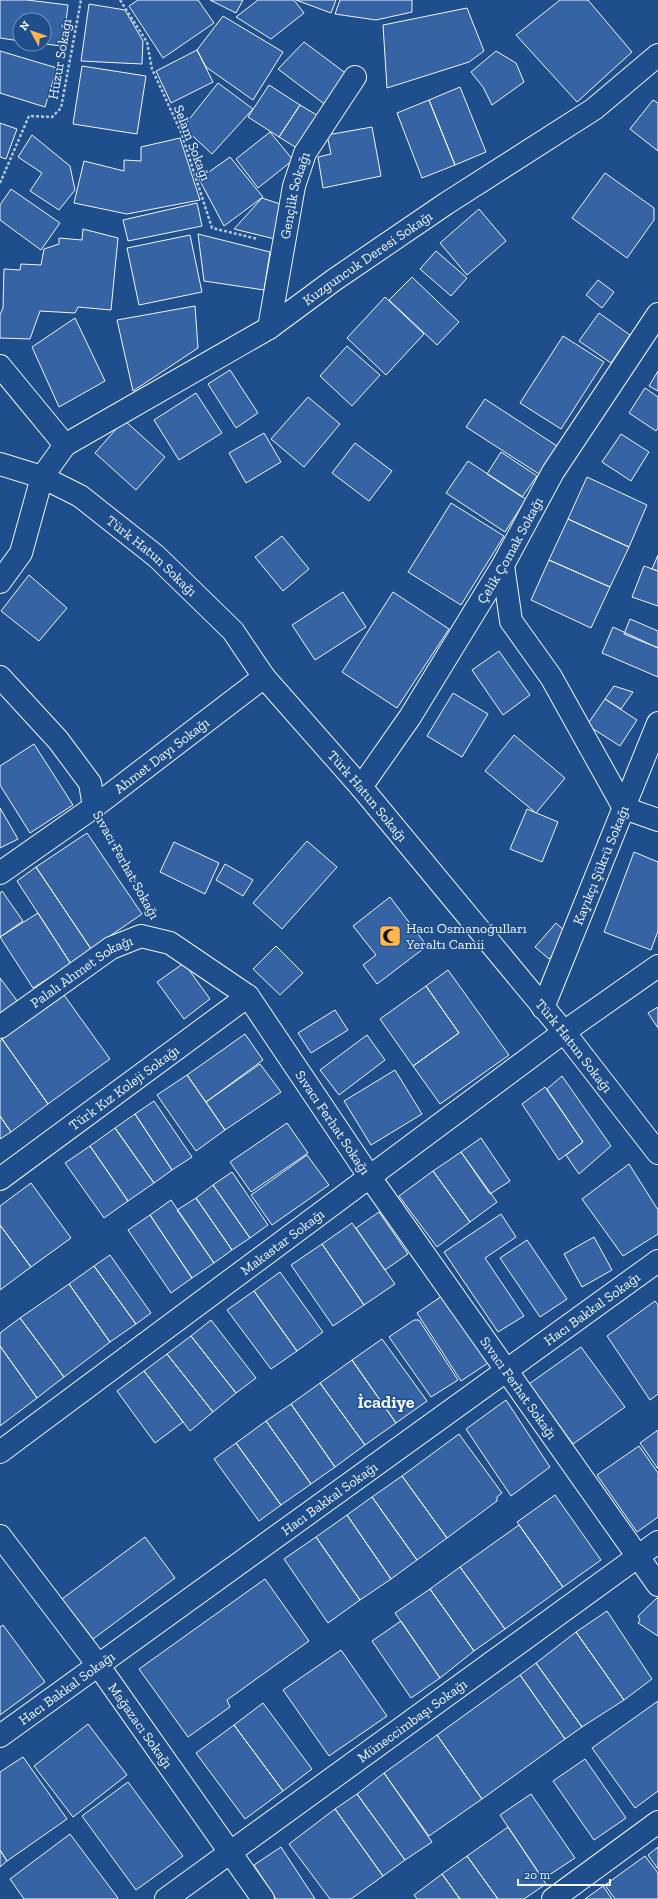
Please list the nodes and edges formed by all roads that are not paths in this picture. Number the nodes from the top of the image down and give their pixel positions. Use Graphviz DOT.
graph roads {
  1 [pos="658,55"];
  2 [pos="355,77"];
  3 [pos="658,314"];
  4 [pos="269,328"];
  5 [pos="0,366"];
  6 [pos="65,445"];
  7 [pos="0,464"];
  8 [pos="42,477"];
  9 [pos="503,565"];
  10 [pos="0,582"];
  11 [pos="0,677"];
  12 [pos="264,677"];
  13 [pos="658,723"];
  14 [pos="361,787"];
  15 [pos="94,808"];
  16 [pos="624,808"];
  17 [pos="658,820"];
  18 [pos="0,873"];
  19 [pos="170,943"];
  20 [pos="658,966"];
  21 [pos="248,996"];
  22 [pos="544,1008"];
  23 [pos="0,1027"];
  24 [pos="564,1032"];
  25 [pos="658,1153"];
  26 [pos="369,1176"];
  27 [pos="0,1179"];
  28 [pos="658,1261"];
  29 [pos="507,1371"];
  30 [pos="0,1452"];
  31 [pos="0,1536"];
  32 [pos="658,1542"];
  33 [pos="637,1558"];
  34 [pos="658,1585"];
  35 [pos="98,1665"];
  36 [pos="0,1736"];
  37 [pos="658,1822"];
  38 [pos="228,1852"];
  39 [pos="166,1899"];
  40 [pos="263,1899"];
  41 [pos="553,1899"];
  1 -- 4 [label="street, Kuzguncuk Deresi Sokağı"];
  2 -- 4 [label="street, Gençlik Sokağı"];
  3 -- 9 [label="street, Çelik Çomak Sokağı"];
  4 -- 6 [label="street, Kuzguncuk Deresi Sokağı"];
  5 -- 6 [label="street"];
  6 -- 8 [label="street"];
  7 -- 8 [label="street, Türk Hatun Sokağı"];
  8 -- 10 [label="street"];
  8 -- 12 [label="street, Türk Hatun Sokağı"];
  9 -- 14 [label="street, Çelik Çomak Sokağı"];
  9 -- 16 [label="street"];
  11 -- 15 [label="street, Sıvacı Ferhat Sokağı"];
  12 -- 14 [label="street, Türk Hatun Sokağı"];
  12 -- 15 [label="street, Ahmet Dayı Sokağı"];
  13 -- 16 [label="street, Kayıkçı Şükrü Sokağı"];
  14 -- 22 [label="street, Türk Hatun Sokağı"];
  15 -- 18 [label="street, Ahmet Dayı Sokağı"];
  16 -- 17 [label="street"];
  16 -- 22 [label="street, Kayıkçı Şükrü Sokağı"];
  19 -- 21 [label="street, Sıvacı Ferhat Sokağı"];
  19 -- 23 [label="street, Palalı Ahmet Sokağı"];
  20 -- 24 [label="street, Makastar Sokağı"];
  21 -- 26 [label="street, Sıvacı Ferhat Sokağı"];
  21 -- 27 [label="street, Türk Kız Koleji Sokağı"];
  22 -- 24 [label="street, Türk Hatun Sokağı"];
  24 -- 25 [label="street, Türk Hatun Sokağı"];
  24 -- 26 [label="street, Makastar Sokağı"];
  26 -- 29 [label="street, Sıvacı Ferhat Sokağı"];
  26 -- 30 [label="street, Makastar Sokağı"];
  28 -- 29 [label="street, Hacı Bakkal Sokağı"];
  29 -- 33 [label="street, Sıvacı Ferhat Sokağı"];
  29 -- 35 [label="street, Hacı Bakkal Sokağı"];
  31 -- 35 [label="street, Mağazacı Sokağı"];
  32 -- 33 [label="street, Müneccimbaşı Sokağı"];
  33 -- 34 [label="street, Sıvacı Ferhat Sokağı"];
  33 -- 38 [label="street, Müneccimbaşı Sokağı"];
  35 -- 36 [label="street, Hacı Bakkal Sokağı"];
  35 -- 38 [label="street, Mağazacı Sokağı"];
  37 -- 41 [label="street"];
  38 -- 39 [label="street, Müneccimbaşı Sokağı"];
  38 -- 40 [label="street, Mağazacı Sokağı"];
}
